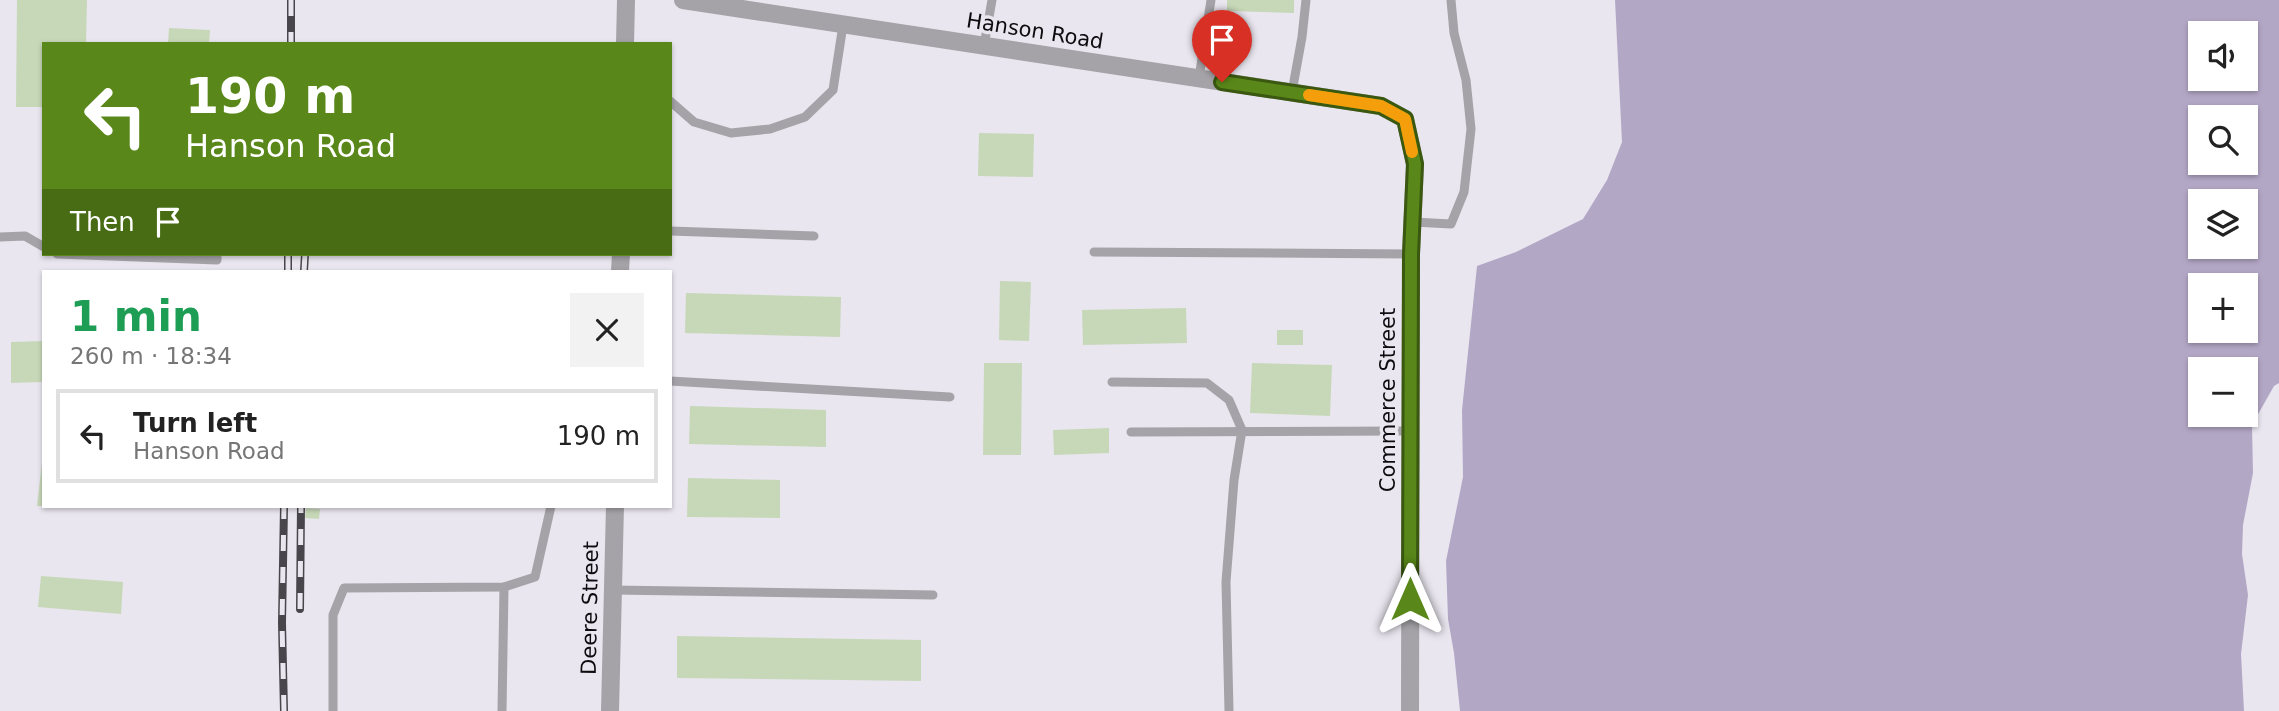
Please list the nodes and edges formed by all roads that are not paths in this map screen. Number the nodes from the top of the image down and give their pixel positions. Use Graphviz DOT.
graph roads {
  1 [pos="626,0"];
  2 [pos="683,0"];
  3 [pos="992,0"];
  4 [pos="1211,0"];
  5 [pos="1306,0"];
  6 [pos="1451,0"];
  7 [pos="843,25"];
  8 [pos="625,42"];
  9 [pos="984,46"];
  10 [pos="1199,78"];
  11 [pos="1292,92"];
  12 [pos="672,103"];
  13 [pos="1381,106"];
  14 [pos="1413,222"];
  15 [pos="672,231"];
  16 [pos="814,236"];
  17 [pos="0,237"];
  18 [pos="42,246"];
  19 [pos="1094,252"];
  20 [pos="1411,254"];
  21 [pos="110,256"];
  22 [pos="217,256"];
  23 [pos="672,381"];
  24 [pos="1112,382"];
  25 [pos="950,397"];
  26 [pos="1242,430"];
  27 [pos="1411,431"];
  28 [pos="1131,432"];
  29 [pos="551,508"];
  30 [pos="615,508"];
  31 [pos="504,587"];
  32 [pos="613,590"];
  33 [pos="933,595"];
  34 [pos="333,711"];
  35 [pos="502,711"];
  36 [pos="610,711"];
  37 [pos="1229,711"];
  38 [pos="1410,711"];
  1 -- 8 [label="street"];
  2 -- 7 [label="street, Hanson Road"];
  3 -- 9 [label="lane"];
  4 -- 10 [label="lane"];
  5 -- 11 [label="lane"];
  6 -- 14 [label="lane"];
  7 -- 9 [label="street, Hanson Road"];
  7 -- 12 [label="lane"];
  9 -- 10 [label="street, Hanson Road"];
  10 -- 11 [label="street, Hanson Road"];
  11 -- 13 [label="street, Hanson Road"];
  13 -- 14 [label="street, Commerce Street"];
  14 -- 20 [label="street, Commerce Street"];
  15 -- 16 [label="lane"];
  17 -- 18 [label="lane"];
  19 -- 20 [label="lane"];
  20 -- 27 [label="street, Commerce Street"];
  21 -- 22 [label="lane"];
  23 -- 25 [label="lane"];
  24 -- 26 [label="lane"];
  26 -- 27 [label="lane"];
  26 -- 28 [label="lane"];
  26 -- 37 [label="lane"];
  27 -- 38 [label="street, Commerce Street"];
  29 -- 31 [label="lane"];
  30 -- 32 [label="street, Deere Street"];
  31 -- 34 [label="lane"];
  31 -- 35 [label="lane"];
  32 -- 33 [label="lane"];
  32 -- 36 [label="street, Deere Street"];
}
